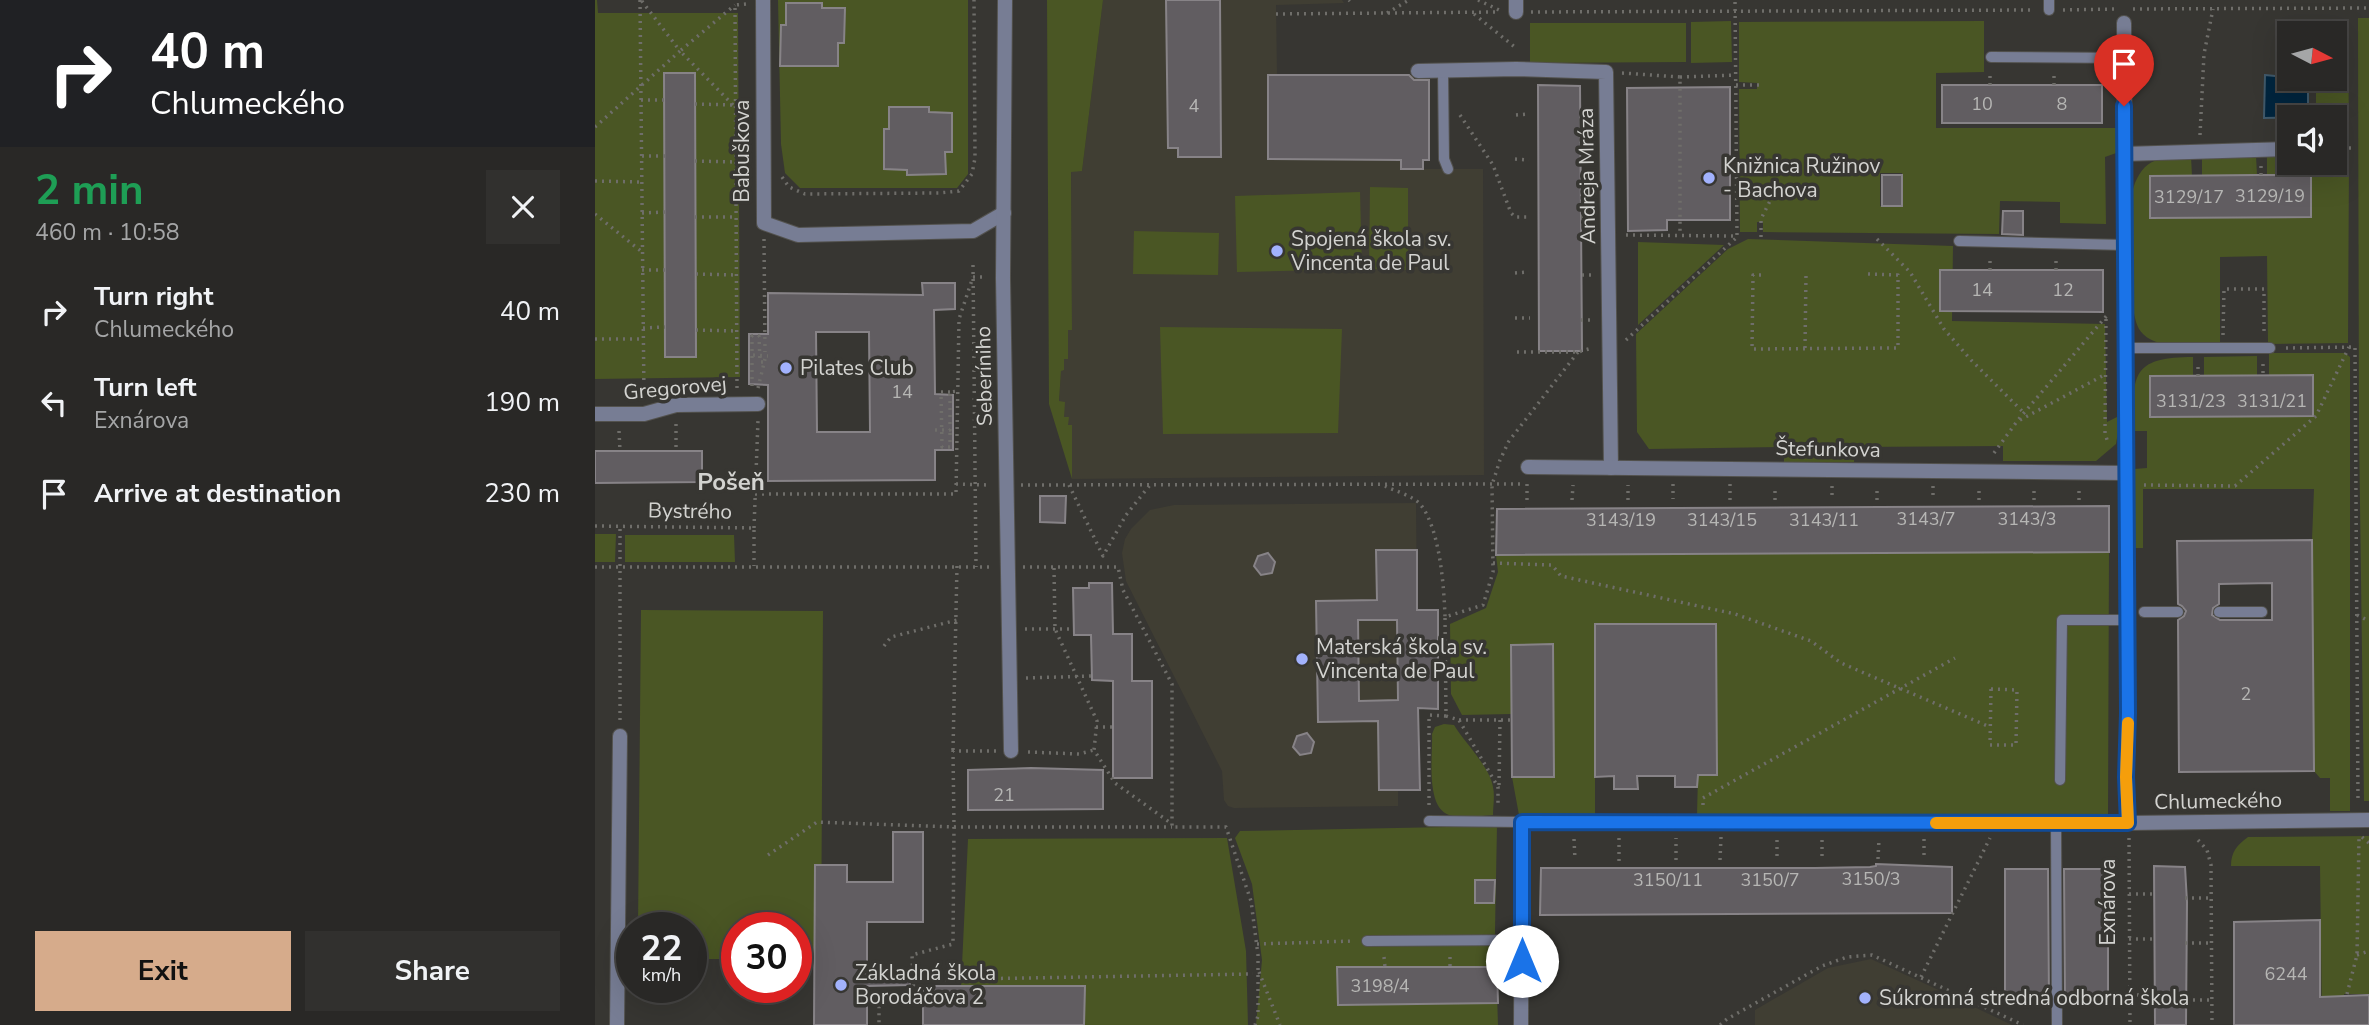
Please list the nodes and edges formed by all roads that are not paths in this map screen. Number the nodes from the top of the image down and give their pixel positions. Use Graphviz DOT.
graph roads {
  1 [pos="1005,0"];
  2 [pos="757,2"];
  3 [pos="2124,23"];
  4 [pos="1991,57"];
  5 [pos="2124,58"];
  6 [pos="1418,71"];
  7 [pos="1443,76"];
  8 [pos="2277,149"];
  9 [pos="2124,154"];
  10 [pos="1448,169"];
  11 [pos="1003,213"];
  12 [pos="1959,241"];
  13 [pos="2125,245"];
  14 [pos="2267,348"];
  15 [pos="2127,355"];
  16 [pos="758,404"];
  17 [pos="595,414"];
  18 [pos="1528,467"];
  19 [pos="1611,468"];
  20 [pos="2123,477"];
  21 [pos="2219,611"];
  22 [pos="2144,612"];
  23 [pos="2178,612"];
  24 [pos="2262,612"];
  25 [pos="2127,620"];
  26 [pos="620,736"];
  27 [pos="1011,751"];
  28 [pos="2060,780"];
  29 [pos="2364,816"];
  30 [pos="1429,821"];
  31 [pos="1522,822"];
  32 [pos="2056,823"];
  33 [pos="2128,823"];
  34 [pos="1522,940"];
  35 [pos="1367,941"];
  36 [pos="617,1025"];
  37 [pos="1521,1025"];
  38 [pos="2057,1025"];
  1 -- 11 [label="street, Seberíniho"];
  2 -- 11 [label="street, Babuškova"];
  3 -- 5 [label="street"];
  4 -- 5 [label="lane"];
  5 -- 9 [label="street"];
  6 -- 7 [label="street"];
  7 -- 10 [label="lane"];
  7 -- 19 [label="street, Andreja Mráza"];
  8 -- 9 [label="street"];
  9 -- 13 [label="street"];
  11 -- 27 [label="street, Seberíniho"];
  12 -- 13 [label="lane"];
  13 -- 15 [label="street"];
  14 -- 15 [label="lane"];
  15 -- 20 [label="street"];
  16 -- 17 [label="street, Gregorovej"];
  18 -- 19 [label="street, Štefunkova"];
  19 -- 20 [label="street, Štefunkova"];
  20 -- 25 [label="street"];
  21 -- 24 [label="lane"];
  22 -- 23 [label="lane"];
  25 -- 28 [label="lane"];
  25 -- 33 [label="street"];
  26 -- 36 [label="street"];
  29 -- 33 [label="street, Chlumeckého"];
  30 -- 31 [label="lane"];
  31 -- 32 [label="street, Chlumeckého"];
  31 -- 34 [label="street"];
  32 -- 33 [label="street, Chlumeckého"];
  32 -- 38 [label="lane"];
  34 -- 35 [label="lane"];
  34 -- 37 [label="street"];
}
